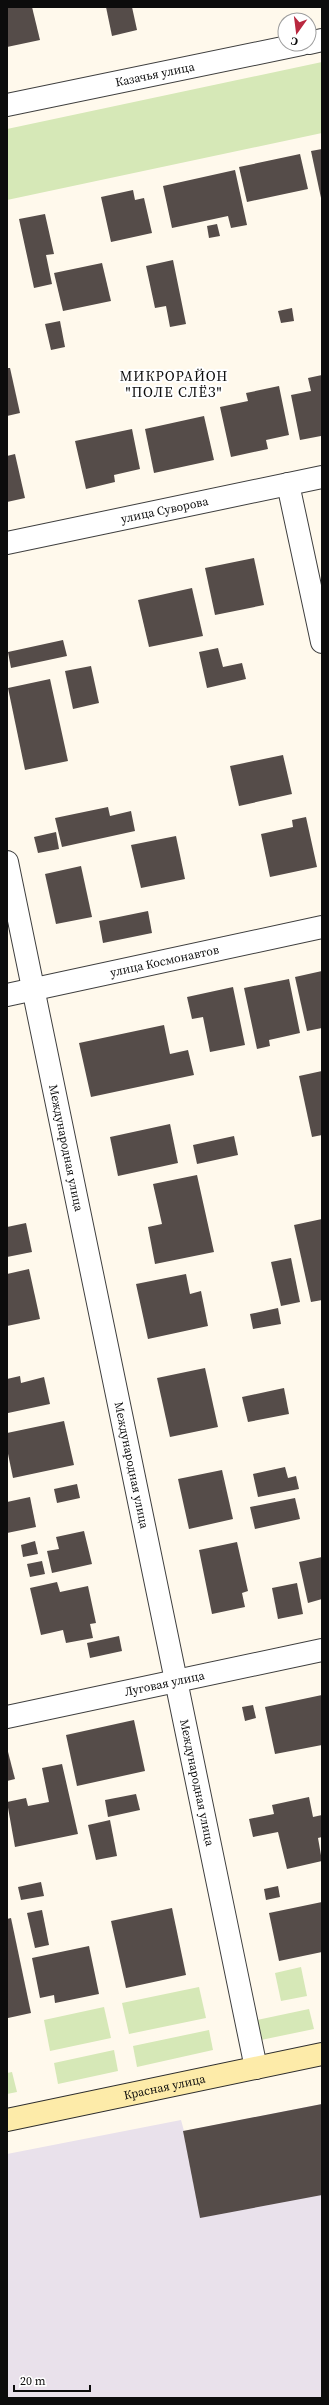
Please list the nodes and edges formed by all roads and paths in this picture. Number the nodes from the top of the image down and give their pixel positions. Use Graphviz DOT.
graph roads {
  1 [pos="277,49"];
  2 [pos="7,105"];
  3 [pos="322,477"];
  4 [pos="288,484"];
  5 [pos="7,543"];
  6 [pos="322,642"];
  7 [pos="7,862"];
  8 [pos="322,927"];
  9 [pos="33,990"];
  10 [pos="7,995"];
  11 [pos="322,1650"];
  12 [pos="176,1680"];
  13 [pos="7,1717"];
  14 [pos="322,2054"];
  15 [pos="256,2068"];
  16 [pos="7,2120"];
  1 -- 2 [label="street, Казачья улица"];
  3 -- 4 [label="street, улица Суворова"];
  4 -- 5 [label="street, улица Суворова"];
  4 -- 6 [label="street"];
  7 -- 9 [label="street, Международная улица"];
  8 -- 9 [label="street, улица Космонавтов"];
  9 -- 10 [label="street, улица Космонавтов"];
  9 -- 12 [label="street, Международная улица"];
  11 -- 12 [label="street, Луговая улица"];
  12 -- 13 [label="street, Луговая улица"];
  12 -- 15 [label="street, Международная улица"];
  14 -- 15 [label="street, Красная улица"];
  15 -- 16 [label="street, Красная улица"];
}
